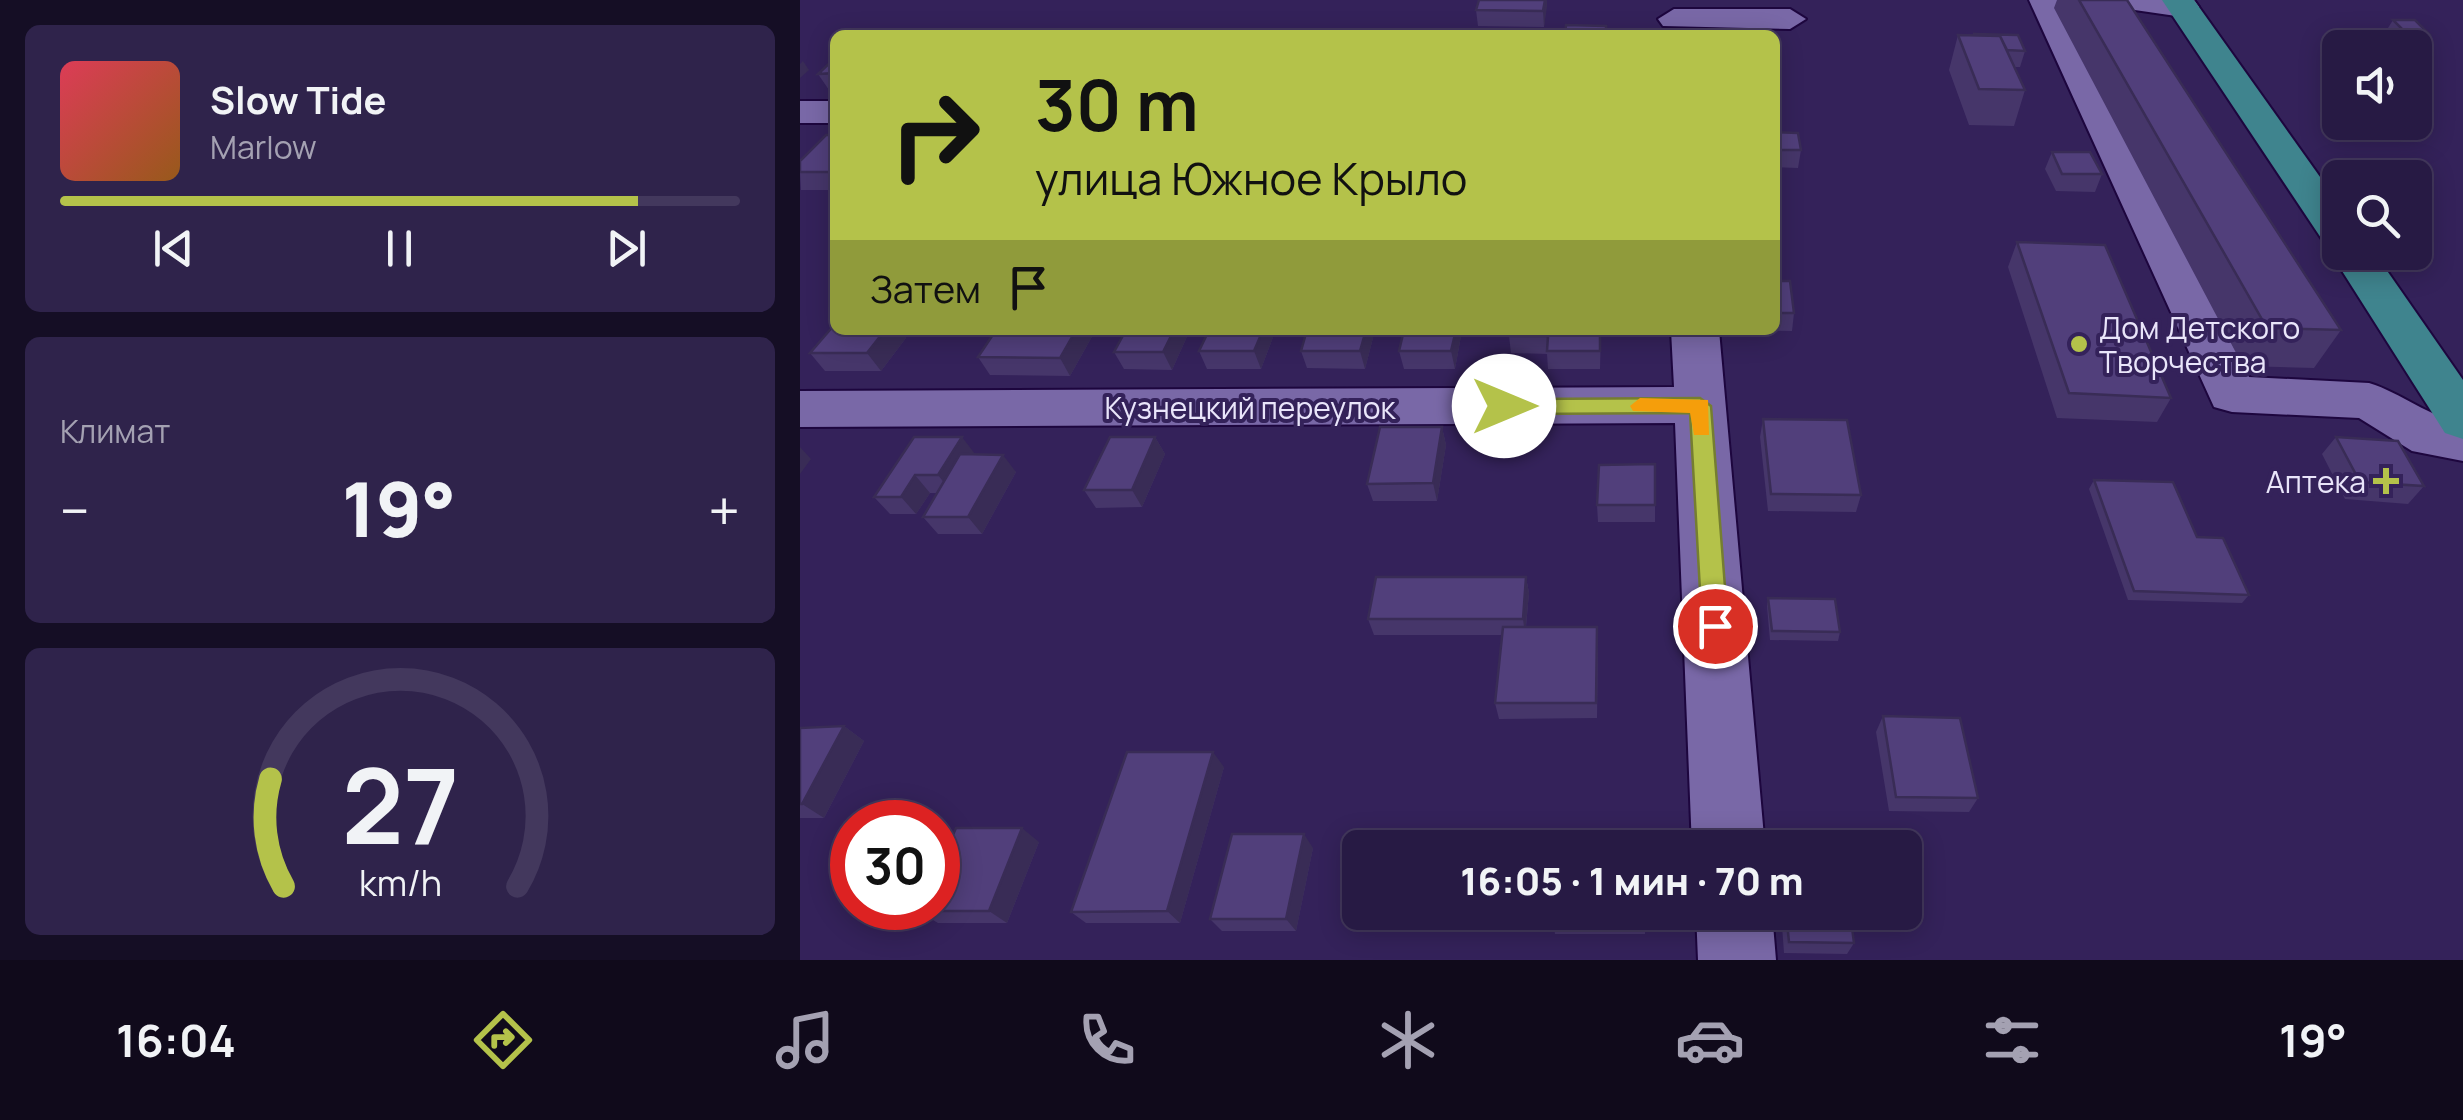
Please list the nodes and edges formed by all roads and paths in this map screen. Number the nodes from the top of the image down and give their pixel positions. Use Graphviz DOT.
graph roads {
  1 [pos="2104,0"];
  2 [pos="2124,0"];
  3 [pos="2180,4"];
  4 [pos="1750,10"];
  5 [pos="1674,18"];
  6 [pos="1790,19"];
  7 [pos="800,112"];
  8 [pos="830,112"];
  9 [pos="2322,209"];
  10 [pos="2364,270"];
  11 [pos="1695,335"];
  12 [pos="1700,406"];
  13 [pos="800,409"];
  14 [pos="2463,420"];
  15 [pos="2463,442"];
  16 [pos="1728,830"];
  17 [pos="1735,930"];
  18 [pos="1737,960"];
  1 -- 15 [label="street"];
  2 -- 3 [label="street"];
  3 -- 9 [label="main road"];
  4 -- 5 [label="street"];
  4 -- 6 [label="street"];
  7 -- 8 [label="street"];
  10 -- 14 [label="main road"];
  11 -- 12 [label="street"];
  12 -- 13 [label="street, Кузнецкий переулок"];
  12 -- 16 [label="street"];
  17 -- 18 [label="street"];
}
